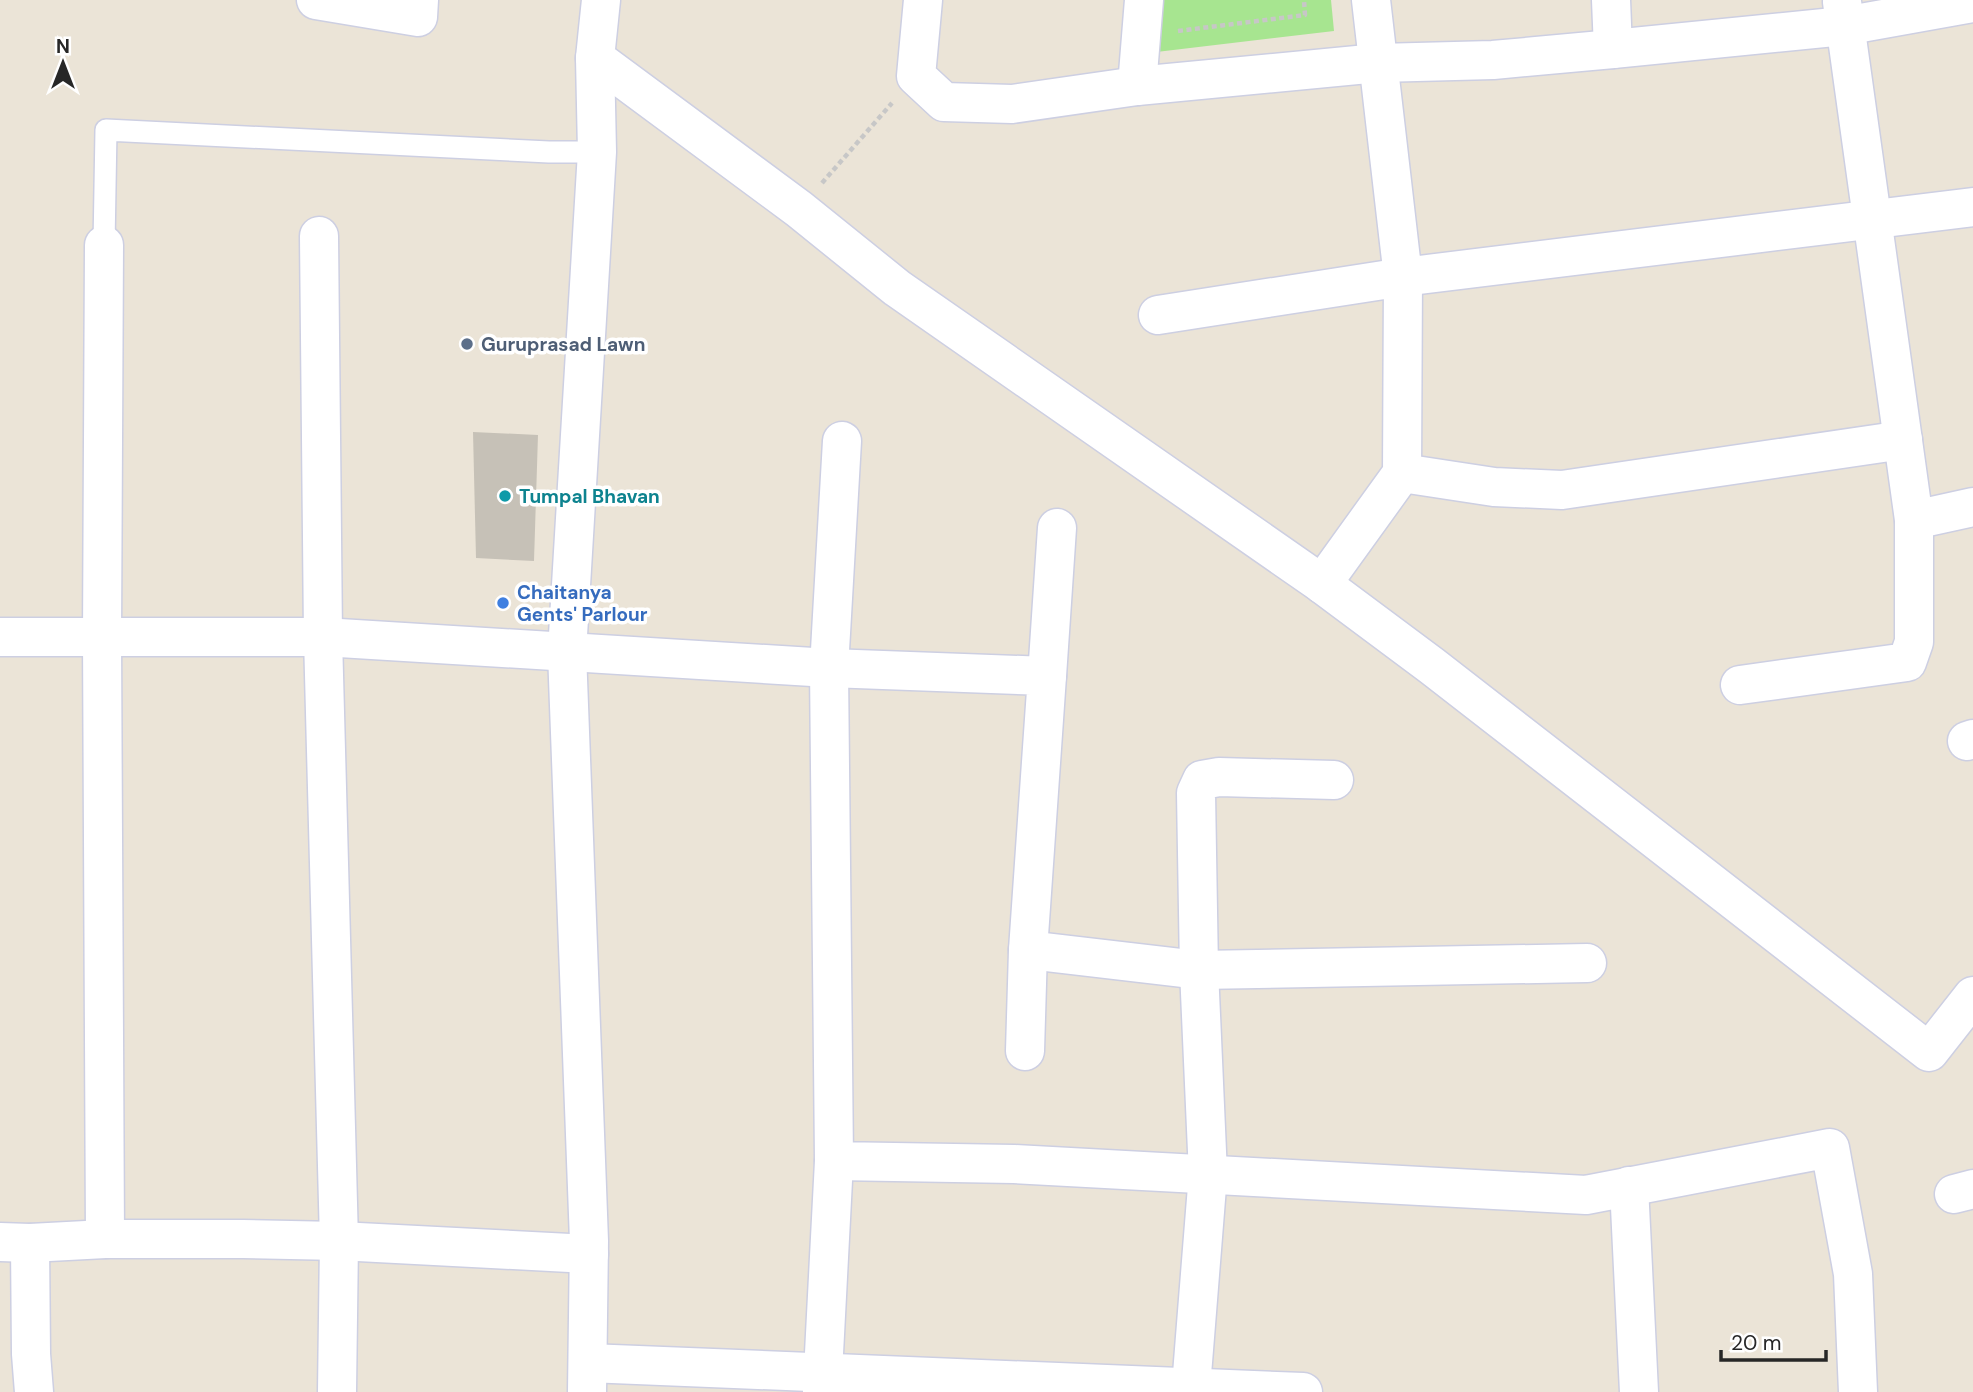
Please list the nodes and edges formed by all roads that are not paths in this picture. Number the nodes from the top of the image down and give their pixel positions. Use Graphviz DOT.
graph roads {
  1 [pos="316,0"];
  2 [pos="419,0"];
  3 [pos="601,0"];
  4 [pos="923,0"];
  5 [pos="1144,0"];
  6 [pos="1371,0"];
  7 [pos="1611,0"];
  8 [pos="1973,4"];
  9 [pos="1843,13"];
  10 [pos="1613,49"];
  11 [pos="595,58"];
  12 [pos="1378,64"];
  13 [pos="1137,86"];
  14 [pos="597,152"];
  15 [pos="1973,206"];
  16 [pos="1871,219"];
  17 [pos="319,236"];
  18 [pos="104,245"];
  19 [pos="1403,277"];
  20 [pos="1158,315"];
  21 [pos="842,440"];
  22 [pos="1903,440"];
  23 [pos="1402,473"];
  24 [pos="1973,507"];
  25 [pos="1914,520"];
  26 [pos="1057,528"];
  27 [pos="1322,584"];
  28 [pos="0,637"];
  29 [pos="102,637"];
  30 [pos="323,637"];
  31 [pos="567,652"];
  32 [pos="829,668"];
  33 [pos="1047,676"];
  34 [pos="1740,685"];
  35 [pos="1334,780"];
  36 [pos="1028,950"];
  37 [pos="1587,963"];
  38 [pos="1199,970"];
  39 [pos="1973,996"];
  40 [pos="1025,1051"];
  41 [pos="834,1161"];
  42 [pos="1208,1174"];
  43 [pos="1629,1186"];
  44 [pos="105,1238"];
  45 [pos="339,1241"];
  46 [pos="15,1242"];
  47 [pos="589,1254"];
  48 [pos="588,1378"];
  49 [pos="822,1382"];
  50 [pos="1020,1386"];
  51 [pos="1191,1387"];
  52 [pos="1233,1390"];
  53 [pos="34,1392"];
  54 [pos="337,1392"];
  55 [pos="1303,1392"];
  56 [pos="1639,1392"];
  57 [pos="1858,1392"];
  1 -- 2 [label="street"];
  3 -- 11 [label="street"];
  4 -- 13 [label="street"];
  5 -- 13 [label="street"];
  6 -- 12 [label="street"];
  7 -- 10 [label="street"];
  8 -- 9 [label="street"];
  9 -- 10 [label="street"];
  9 -- 16 [label="street"];
  10 -- 12 [label="street"];
  11 -- 14 [label="street"];
  11 -- 27 [label="street"];
  12 -- 13 [label="street"];
  12 -- 19 [label="street"];
  14 -- 18 [label="lane"];
  14 -- 31 [label="street"];
  15 -- 16 [label="street"];
  16 -- 19 [label="street"];
  16 -- 22 [label="street"];
  17 -- 30 [label="street"];
  18 -- 29 [label="street"];
  19 -- 20 [label="street"];
  19 -- 23 [label="street"];
  21 -- 32 [label="street"];
  22 -- 23 [label="street"];
  22 -- 25 [label="street"];
  23 -- 27 [label="street"];
  24 -- 25 [label="street"];
  25 -- 34 [label="street"];
  26 -- 33 [label="street"];
  27 -- 39 [label="street"];
  28 -- 29 [label="street"];
  29 -- 30 [label="street"];
  29 -- 44 [label="street"];
  30 -- 31 [label="street"];
  30 -- 45 [label="street"];
  31 -- 32 [label="street"];
  31 -- 47 [label="street"];
  32 -- 33 [label="street"];
  32 -- 41 [label="street"];
  33 -- 36 [label="street"];
  35 -- 38 [label="street"];
  36 -- 38 [label="street"];
  36 -- 40 [label="street"];
  37 -- 38 [label="street"];
  38 -- 42 [label="street"];
  41 -- 42 [label="street"];
  41 -- 49 [label="street"];
  42 -- 43 [label="street"];
  42 -- 51 [label="street"];
  43 -- 56 [label="street"];
  43 -- 57 [label="street"];
  44 -- 45 [label="street"];
  44 -- 46 [label="street"];
  45 -- 47 [label="street"];
  45 -- 54 [label="street"];
  46 -- 53 [label="street"];
  47 -- 48 [label="street"];
  48 -- 49 [label="street"];
  49 -- 50 [label="street"];
  50 -- 51 [label="street"];
  51 -- 52 [label="street"];
  52 -- 55 [label="street"];
}
